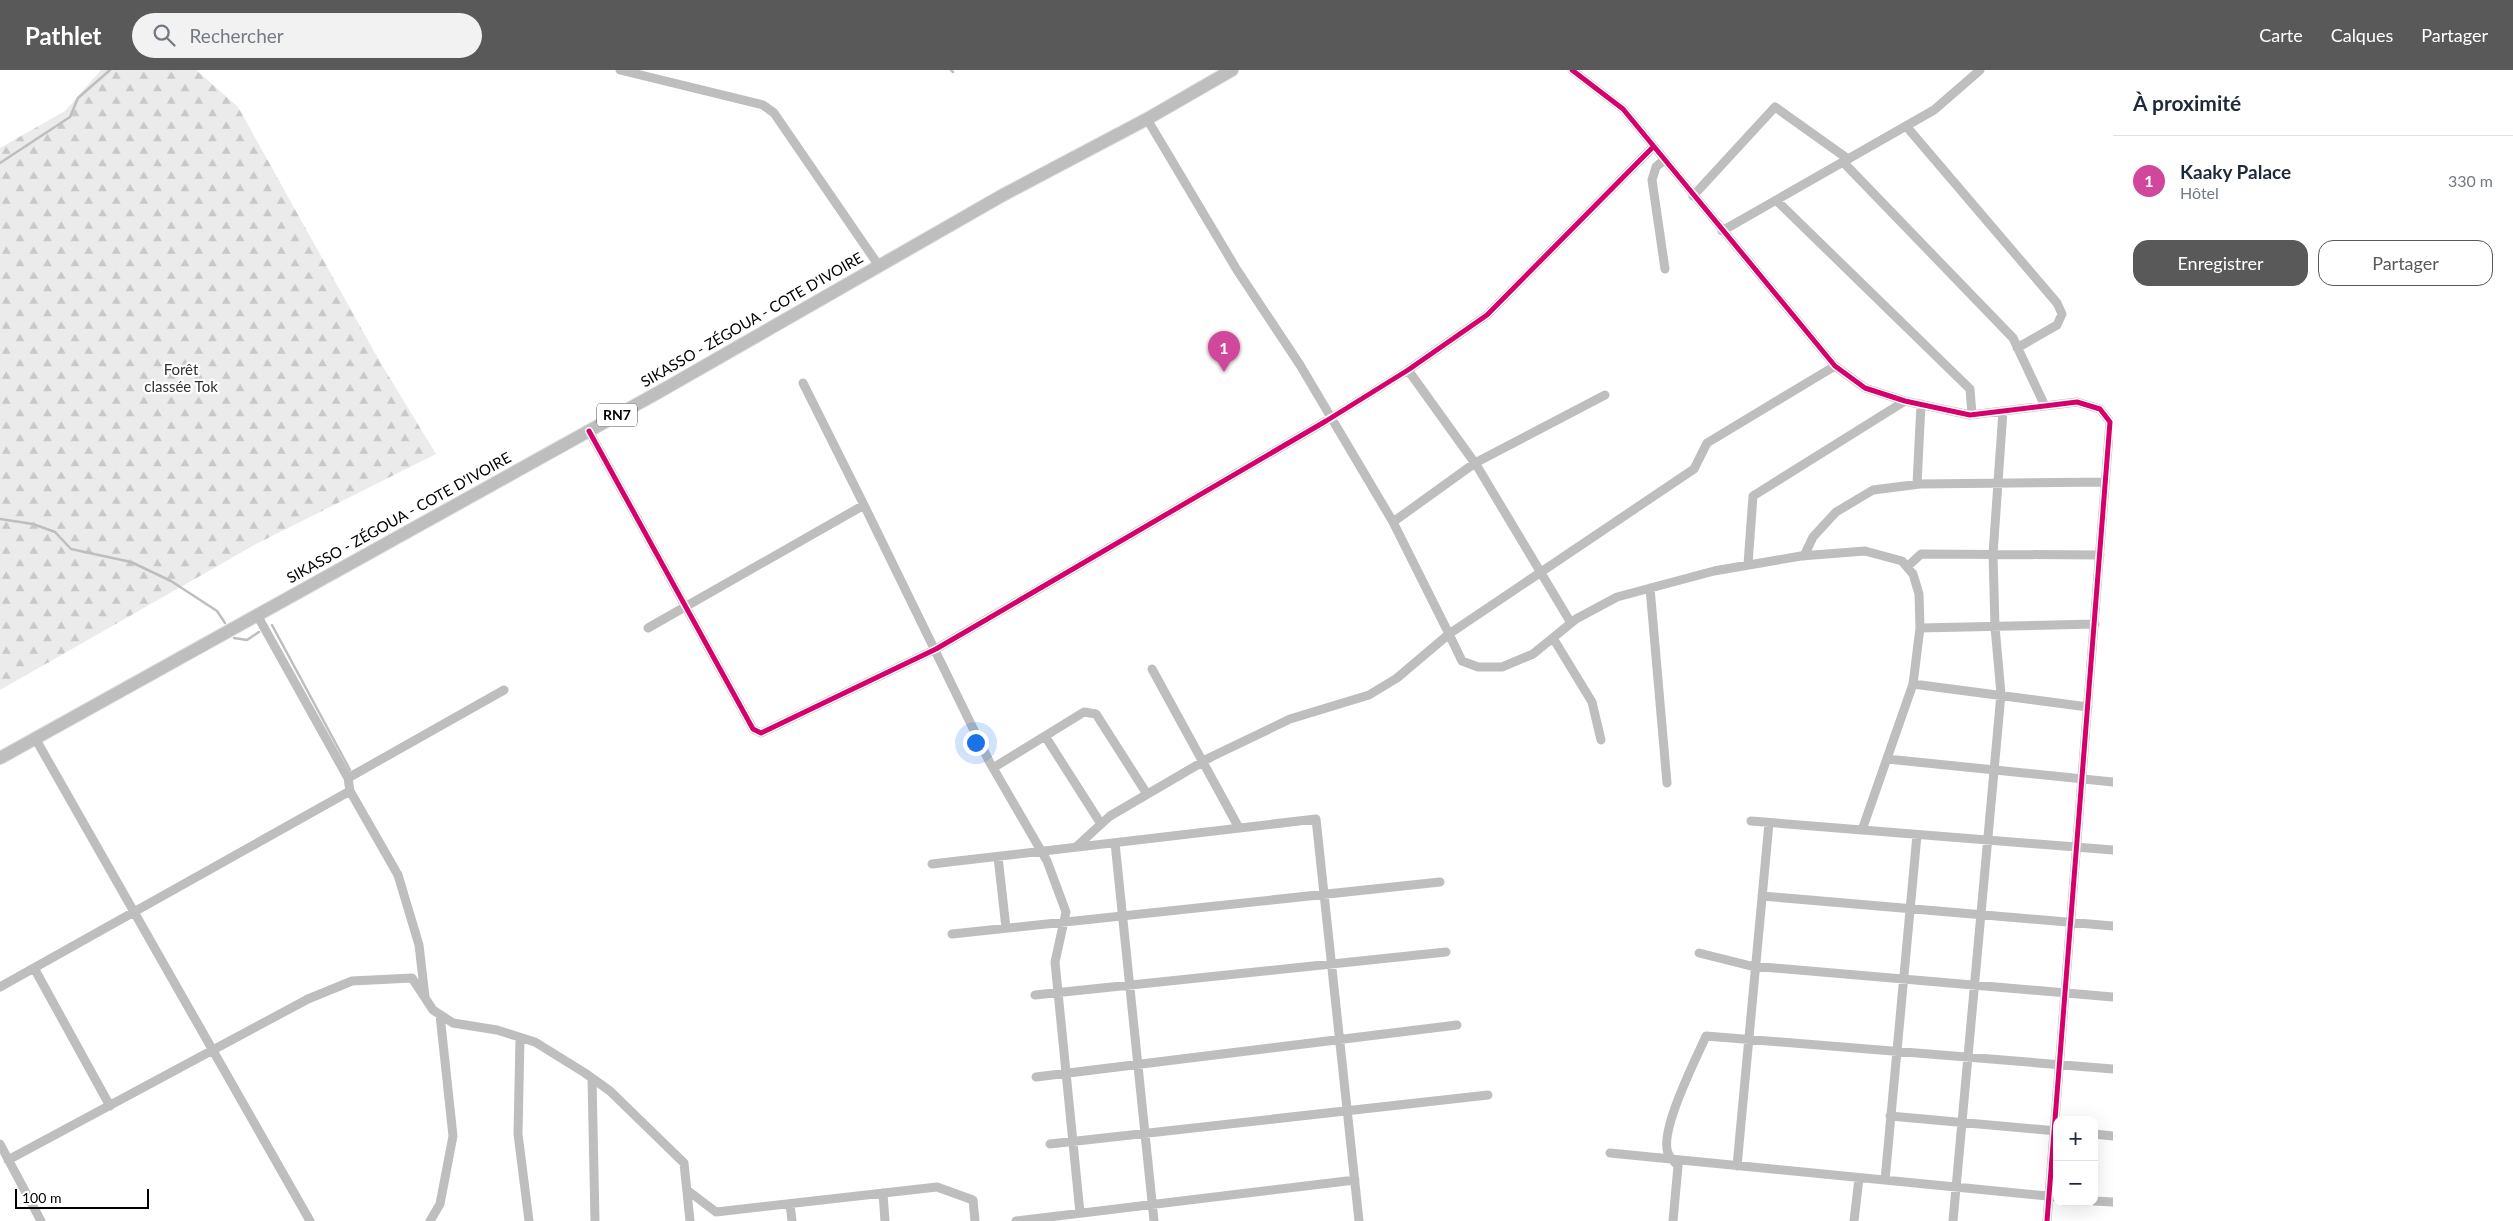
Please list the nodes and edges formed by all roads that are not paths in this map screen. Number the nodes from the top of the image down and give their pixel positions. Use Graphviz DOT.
graph roads {
  1 [pos="620,70"];
  2 [pos="1232,70"];
  3 [pos="1572,70"];
  4 [pos="1980,70"];
  5 [pos="1146,119"];
  6 [pos="1906,126"];
  7 [pos="1653,147"];
  8 [pos="1664,160"];
  9 [pos="1846,160"];
  10 [pos="1693,196"];
  11 [pos="1776,200"];
  12 [pos="1722,231"];
  13 [pos="879,266"];
  14 [pos="1665,268"];
  15 [pos="2017,348"];
  16 [pos="1835,366"];
  17 [pos="1408,370"];
  18 [pos="803,383"];
  19 [pos="1605,395"];
  20 [pos="1905,401"];
  21 [pos="1921,404"];
  22 [pos="2045,406"];
  23 [pos="2003,411"];
  24 [pos="1972,414"];
  25 [pos="1331,417"];
  26 [pos="2111,424"];
  27 [pos="589,431"];
  28 [pos="1475,463"];
  29 [pos="2106,482"];
  30 [pos="1998,483"];
  31 [pos="1916,484"];
  32 [pos="864,504"];
  33 [pos="1394,522"];
  34 [pos="1993,554"];
  35 [pos="2100,555"];
  36 [pos="1804,556"];
  37 [pos="1748,564"];
  38 [pos="1907,567"];
  39 [pos="1540,573"];
  40 [pos="1650,588"];
  41 [pos="686,607"];
  42 [pos="258,615"];
  43 [pos="1571,623"];
  44 [pos="2095,624"];
  45 [pos="1995,627"];
  46 [pos="648,628"];
  47 [pos="1920,628"];
  48 [pos="1449,634"];
  49 [pos="1553,638"];
  50 [pos="936,649"];
  51 [pos="1152,669"];
  52 [pos="1912,684"];
  53 [pos="504,690"];
  54 [pos="2001,696"];
  55 [pos="2088,707"];
  56 [pos="1045,736"];
  57 [pos="35,738"];
  58 [pos="1601,740"];
  59 [pos="0,758"];
  60 [pos="1887,759"];
  61 [pos="1202,762"];
  62 [pos="993,768"];
  63 [pos="1994,771"];
  64 [pos="348,778"];
  65 [pos="2083,779"];
  66 [pos="2113,782"];
  67 [pos="1667,783"];
  68 [pos="350,791"];
  69 [pos="1147,794"];
  70 [pos="1751,821"];
  71 [pos="1769,822"];
  72 [pos="1101,824"];
  73 [pos="1239,828"];
  74 [pos="1862,830"];
  75 [pos="1917,834"];
  76 [pos="1988,840"];
  77 [pos="1114,843"];
  78 [pos="2077,847"];
  79 [pos="1076,848"];
  80 [pos="2113,850"];
  81 [pos="1042,851"];
  82 [pos="998,857"];
  83 [pos="932,864"];
  84 [pos="1440,882"];
  85 [pos="1324,894"];
  86 [pos="1762,896"];
  87 [pos="1910,908"];
  88 [pos="136,912"];
  89 [pos="1981,914"];
  90 [pos="1122,916"];
  91 [pos="1064,922"];
  92 [pos="2071,922"];
  93 [pos="2113,926"];
  94 [pos="1006,928"];
  95 [pos="952,934"];
  96 [pos="1446,952"];
  97 [pos="1699,953"];
  98 [pos="1332,964"];
  99 [pos="1756,966"];
  100 [pos="34,968"];
  101 [pos="1904,979"];
  102 [pos="1130,985"];
  103 [pos="1975,985"];
  104 [pos="0,987"];
  105 [pos="1059,993"];
  106 [pos="2066,993"];
  107 [pos="1035,995"];
  108 [pos="2113,997"];
  109 [pos="425,998"];
  110 [pos="440,1015"];
  111 [pos="1457,1025"];
  112 [pos="520,1038"];
  113 [pos="1340,1039"];
  114 [pos="1749,1040"];
  115 [pos="213,1050"];
  116 [pos="1897,1052"];
  117 [pos="1968,1058"];
  118 [pos="1138,1064"];
  119 [pos="2060,1065"];
  120 [pos="2113,1069"];
  121 [pos="1068,1073"];
  122 [pos="1036,1077"];
  123 [pos="592,1078"];
  124 [pos="1488,1095"];
  125 [pos="110,1106"];
  126 [pos="1348,1111"];
  127 [pos="1890,1116"];
  128 [pos="2056,1116"];
  129 [pos="1962,1122"];
  130 [pos="2053,1130"];
  131 [pos="1146,1134"];
  132 [pos="2098,1134"];
  133 [pos="2113,1136"];
  134 [pos="1074,1141"];
  135 [pos="0,1144"];
  136 [pos="1050,1144"];
  137 [pos="1610,1153"];
  138 [pos="8,1160"];
  139 [pos="1673,1160"];
  140 [pos="1737,1166"];
  141 [pos="1859,1178"];
  142 [pos="1355,1180"];
  143 [pos="1884,1180"];
  144 [pos="1956,1187"];
  145 [pos="687,1190"];
  146 [pos="883,1193"];
  147 [pos="2053,1196"];
  148 [pos="2098,1200"];
  149 [pos="2113,1202"];
  150 [pos="790,1204"];
  151 [pos="1152,1204"];
  152 [pos="1080,1213"];
  153 [pos="41,1221"];
  154 [pos="310,1221"];
  155 [pos="430,1221"];
  156 [pos="529,1221"];
  157 [pos="595,1221"];
  158 [pos="690,1221"];
  159 [pos="792,1221"];
  160 [pos="885,1221"];
  161 [pos="976,1221"];
  162 [pos="1016,1221"];
  163 [pos="1154,1221"];
  164 [pos="1359,1221"];
  165 [pos="1673,1221"];
  166 [pos="1854,1221"];
  167 [pos="1954,1221"];
  168 [pos="2047,1221"];
  1 -- 13 [label="street"];
  2 -- 5 [label="highway, SIKASSO - ZÉGOUA - COTE D'IVOIRE / RN7"];
  3 -- 7 [label="street"];
  4 -- 6 [label="street"];
  5 -- 13 [label="highway, SIKASSO - ZÉGOUA - COTE D'IVOIRE / RN7"];
  5 -- 25 [label="street"];
  6 -- 9 [label="street"];
  6 -- 15 [label="street"];
  7 -- 8 [label="street"];
  7 -- 17 [label="street"];
  8 -- 10 [label="street"];
  8 -- 14 [label="street"];
  9 -- 10 [label="street"];
  9 -- 11 [label="street"];
  9 -- 15 [label="street"];
  10 -- 12 [label="street"];
  11 -- 12 [label="street"];
  11 -- 24 [label="street"];
  12 -- 16 [label="street"];
  13 -- 27 [label="highway, SIKASSO - ZÉGOUA - COTE D'IVOIRE / RN7"];
  15 -- 22 [label="street"];
  16 -- 20 [label="street"];
  16 -- 39 [label="street"];
  17 -- 25 [label="street"];
  17 -- 28 [label="street"];
  18 -- 32 [label="street"];
  19 -- 28 [label="street"];
  20 -- 21 [label="street"];
  20 -- 37 [label="street"];
  21 -- 24 [label="street"];
  21 -- 31 [label="street"];
  22 -- 23 [label="street"];
  22 -- 26 [label="street"];
  23 -- 24 [label="street"];
  23 -- 30 [label="street"];
  25 -- 33 [label="street"];
  25 -- 50 [label="street"];
  26 -- 29 [label="street"];
  27 -- 41 [label="street"];
  27 -- 42 [label="highway, SIKASSO - ZÉGOUA - COTE D'IVOIRE / RN7"];
  28 -- 33 [label="street"];
  28 -- 39 [label="street"];
  29 -- 30 [label="street"];
  29 -- 35 [label="street"];
  30 -- 31 [label="street"];
  30 -- 34 [label="street"];
  31 -- 36 [label="street"];
  32 -- 41 [label="street"];
  32 -- 50 [label="street"];
  33 -- 48 [label="street"];
  34 -- 35 [label="street"];
  34 -- 38 [label="street"];
  34 -- 45 [label="street"];
  35 -- 44 [label="street"];
  36 -- 37 [label="street"];
  36 -- 38 [label="street"];
  37 -- 40 [label="street"];
  38 -- 47 [label="street"];
  39 -- 43 [label="street"];
  39 -- 48 [label="street"];
  40 -- 43 [label="street"];
  40 -- 67 [label="street"];
  41 -- 46 [label="street"];
  41 -- 50 [label="street"];
  42 -- 57 [label="highway, SIKASSO - ZÉGOUA - COTE D'IVOIRE / RN7"];
  42 -- 64 [label="street"];
  43 -- 49 [label="street"];
  44 -- 45 [label="street"];
  44 -- 55 [label="street"];
  45 -- 47 [label="street"];
  45 -- 54 [label="street"];
  47 -- 52 [label="street"];
  48 -- 49 [label="street"];
  48 -- 61 [label="street"];
  49 -- 58 [label="street"];
  50 -- 62 [label="street"];
  51 -- 61 [label="street"];
  52 -- 54 [label="street"];
  52 -- 60 [label="street"];
  53 -- 64 [label="street"];
  54 -- 55 [label="street"];
  54 -- 63 [label="street"];
  55 -- 65 [label="street"];
  56 -- 62 [label="street"];
  56 -- 69 [label="street"];
  56 -- 72 [label="street"];
  57 -- 59 [label="highway, SIKASSO - ZÉGOUA - COTE D'IVOIRE / RN7"];
  57 -- 88 [label="street"];
  60 -- 63 [label="street"];
  60 -- 74 [label="street"];
  61 -- 69 [label="street"];
  61 -- 73 [label="street"];
  62 -- 81 [label="street"];
  63 -- 65 [label="street"];
  63 -- 76 [label="street"];
  64 -- 68 [label="street"];
  65 -- 66 [label="street"];
  65 -- 78 [label="street"];
  68 -- 88 [label="street"];
  68 -- 109 [label="street"];
  69 -- 72 [label="street"];
  70 -- 71 [label="street"];
  71 -- 74 [label="street"];
  71 -- 86 [label="street"];
  72 -- 79 [label="street"];
  73 -- 77 [label="street"];
  73 -- 85 [label="street"];
  74 -- 75 [label="street"];
  75 -- 76 [label="street"];
  75 -- 87 [label="street"];
  76 -- 78 [label="street"];
  76 -- 89 [label="street"];
  77 -- 79 [label="street"];
  77 -- 90 [label="street"];
  78 -- 80 [label="street"];
  78 -- 92 [label="street"];
  79 -- 81 [label="street"];
  81 -- 82 [label="street"];
  81 -- 91 [label="street"];
  82 -- 83 [label="street"];
  82 -- 94 [label="street"];
  84 -- 85 [label="street"];
  85 -- 90 [label="street"];
  85 -- 98 [label="street"];
  86 -- 87 [label="street"];
  86 -- 99 [label="street"];
  87 -- 89 [label="street"];
  87 -- 101 [label="street"];
  88 -- 100 [label="street"];
  88 -- 115 [label="street"];
  89 -- 92 [label="street"];
  89 -- 103 [label="street"];
  90 -- 91 [label="street"];
  90 -- 102 [label="street"];
  91 -- 94 [label="street"];
  91 -- 105 [label="street"];
  92 -- 93 [label="street"];
  92 -- 106 [label="street"];
  94 -- 95 [label="street"];
  96 -- 98 [label="street"];
  97 -- 99 [label="street"];
  98 -- 102 [label="street"];
  98 -- 113 [label="street"];
  99 -- 101 [label="street"];
  99 -- 114 [label="street"];
  100 -- 104 [label="street"];
  100 -- 125 [label="street"];
  101 -- 103 [label="street"];
  101 -- 116 [label="street"];
  102 -- 105 [label="street"];
  102 -- 118 [label="street"];
  103 -- 106 [label="street"];
  103 -- 117 [label="street"];
  105 -- 107 [label="street"];
  105 -- 121 [label="street"];
  106 -- 108 [label="street"];
  106 -- 119 [label="street"];
  109 -- 110 [label="street"];
  109 -- 115 [label="street"];
  110 -- 112 [label="street"];
  110 -- 155 [label="street"];
  111 -- 113 [label="street"];
  112 -- 123 [label="street"];
  112 -- 156 [label="street"];
  113 -- 118 [label="street"];
  113 -- 126 [label="street"];
  114 -- 116 [label="street"];
  114 -- 139 [label="street"];
  114 -- 140 [label="street"];
  115 -- 125 [label="street"];
  115 -- 154 [label="street"];
  116 -- 117 [label="street"];
  116 -- 127 [label="street"];
  117 -- 119 [label="street"];
  117 -- 129 [label="street"];
  118 -- 121 [label="street"];
  118 -- 131 [label="street"];
  119 -- 120 [label="street"];
  119 -- 128 [label="street"];
  121 -- 122 [label="street"];
  121 -- 134 [label="street"];
  123 -- 145 [label="street"];
  123 -- 157 [label="street"];
  124 -- 126 [label="street"];
  125 -- 138 [label="street"];
  126 -- 131 [label="street"];
  126 -- 142 [label="street"];
  127 -- 129 [label="street"];
  127 -- 143 [label="street"];
  129 -- 130 [label="street"];
  129 -- 144 [label="street"];
  131 -- 134 [label="street"];
  131 -- 151 [label="street"];
  132 -- 133 [label="street"];
  134 -- 136 [label="street"];
  134 -- 152 [label="street"];
  135 -- 138 [label="street"];
  137 -- 139 [label="street"];
  138 -- 153 [label="street"];
  139 -- 140 [label="street"];
  139 -- 165 [label="street"];
  140 -- 141 [label="street"];
  141 -- 143 [label="street"];
  141 -- 166 [label="street"];
  142 -- 151 [label="street"];
  142 -- 164 [label="street"];
  143 -- 144 [label="street"];
  144 -- 147 [label="street"];
  144 -- 167 [label="street"];
  145 -- 150 [label="street"];
  145 -- 158 [label="street"];
  146 -- 150 [label="street"];
  146 -- 160 [label="street"];
  146 -- 161 [label="street"];
  147 -- 168 [label="street"];
  148 -- 149 [label="street"];
  150 -- 159 [label="street"];
  151 -- 152 [label="street"];
  151 -- 163 [label="street"];
  152 -- 162 [label="street"];
}
